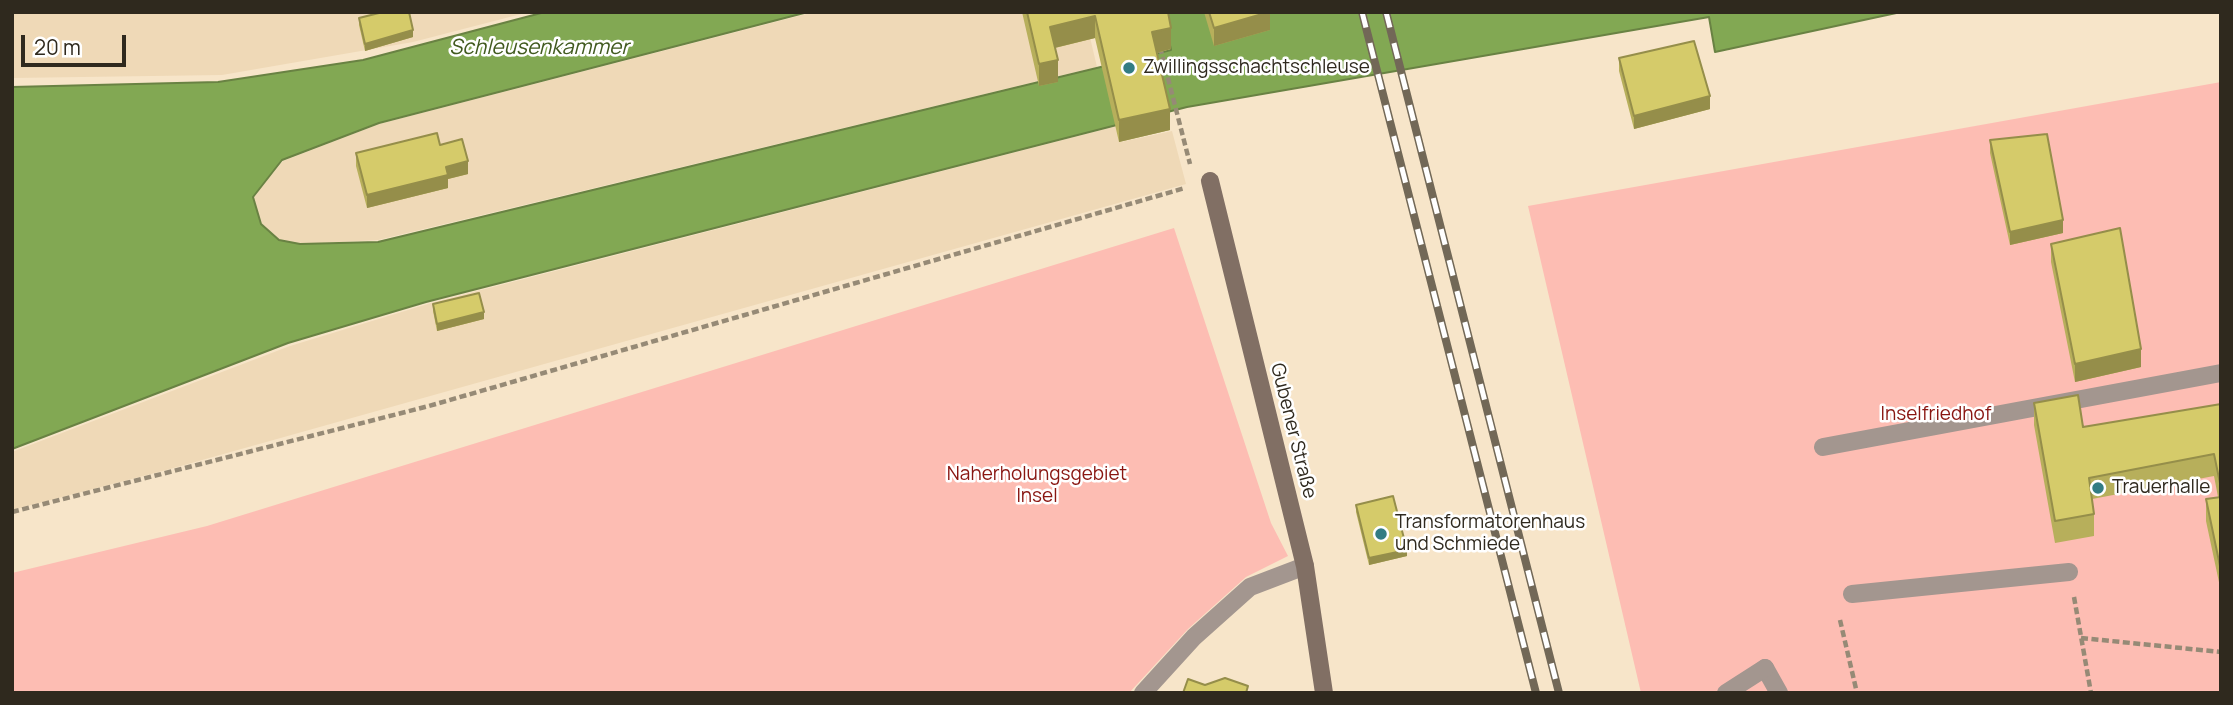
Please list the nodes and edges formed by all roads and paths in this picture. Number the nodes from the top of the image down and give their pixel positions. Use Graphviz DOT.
graph roads {
  1 [pos="1158,39"];
  2 [pos="1188,158"];
  3 [pos="1210,181"];
  4 [pos="2221,373"];
  5 [pos="1823,447"];
  6 [pos="12,512"];
  7 [pos="1305,566"];
  8 [pos="2069,572"];
  9 [pos="1852,594"];
  10 [pos="1840,620"];
  11 [pos="2081,638"];
  12 [pos="2221,652"];
  13 [pos="1143,693"];
  14 [pos="1324,693"];
  15 [pos="1726,693"];
  16 [pos="1779,693"];
  17 [pos="1857,693"];
  18 [pos="2091,693"];
  1 -- 2 [label="path"];
  3 -- 6 [label="path"];
  3 -- 7 [label="main road, Gubener Straße"];
  4 -- 5 [label="street"];
  7 -- 13 [label="street"];
  7 -- 14 [label="main road, Gubener Straße"];
  8 -- 9 [label="street"];
  8 -- 11 [label="path"];
  10 -- 17 [label="path"];
  11 -- 12 [label="path"];
  11 -- 18 [label="path"];
  15 -- 16 [label="street"];
}
